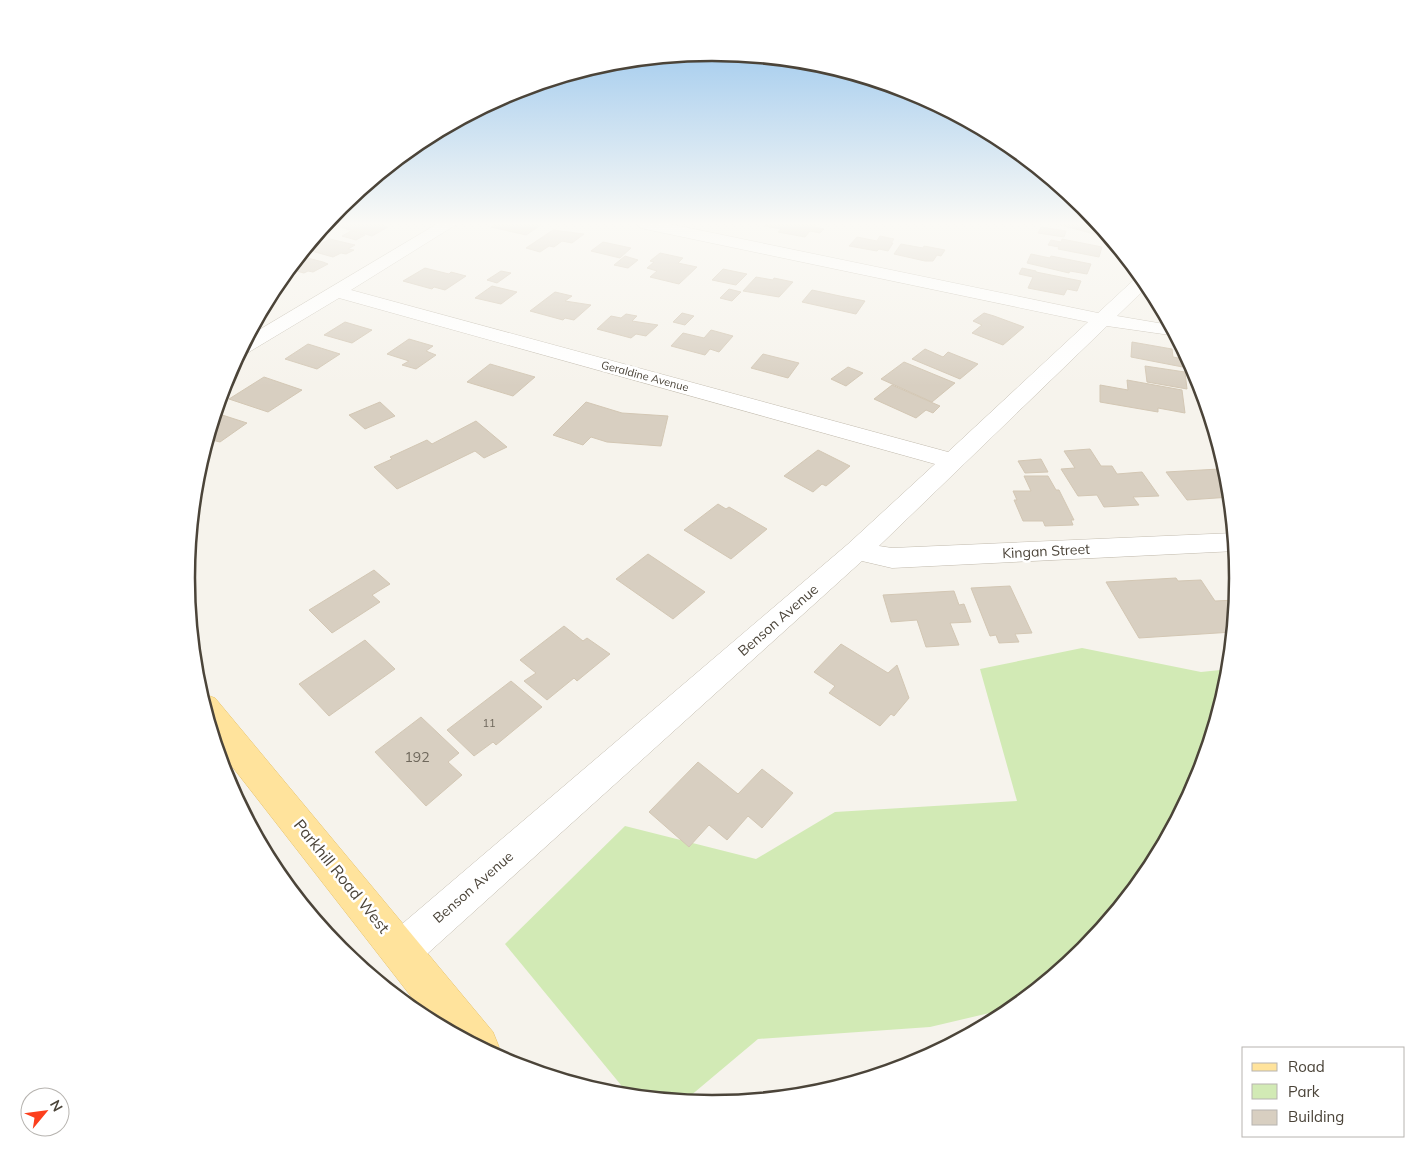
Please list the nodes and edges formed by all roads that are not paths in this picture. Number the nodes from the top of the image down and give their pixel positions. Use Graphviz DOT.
graph roads {
  1 [pos="361,278"];
  2 [pos="905,278"];
  3 [pos="1139,285"];
  4 [pos="338,292"];
  5 [pos="1102,319"];
  6 [pos="1166,330"];
  7 [pos="254,341"];
  8 [pos="952,461"];
  9 [pos="1229,542"];
  10 [pos="857,551"];
  11 [pos="216,722"];
  12 [pos="402,950"];
  13 [pos="467,1033"];
  1 -- 4 [label="street"];
  2 -- 5 [label="street"];
  3 -- 5 [label="street, Benson Avenue"];
  4 -- 7 [label="street"];
  4 -- 8 [label="street, Geraldine Avenue"];
  5 -- 6 [label="street"];
  5 -- 8 [label="street, Benson Avenue"];
  8 -- 10 [label="street, Benson Avenue"];
  9 -- 10 [label="street, Kingan Street"];
  10 -- 12 [label="street, Benson Avenue"];
  11 -- 12 [label="main road, Parkhill Road West"];
  12 -- 13 [label="main road, Parkhill Road West"];
}
